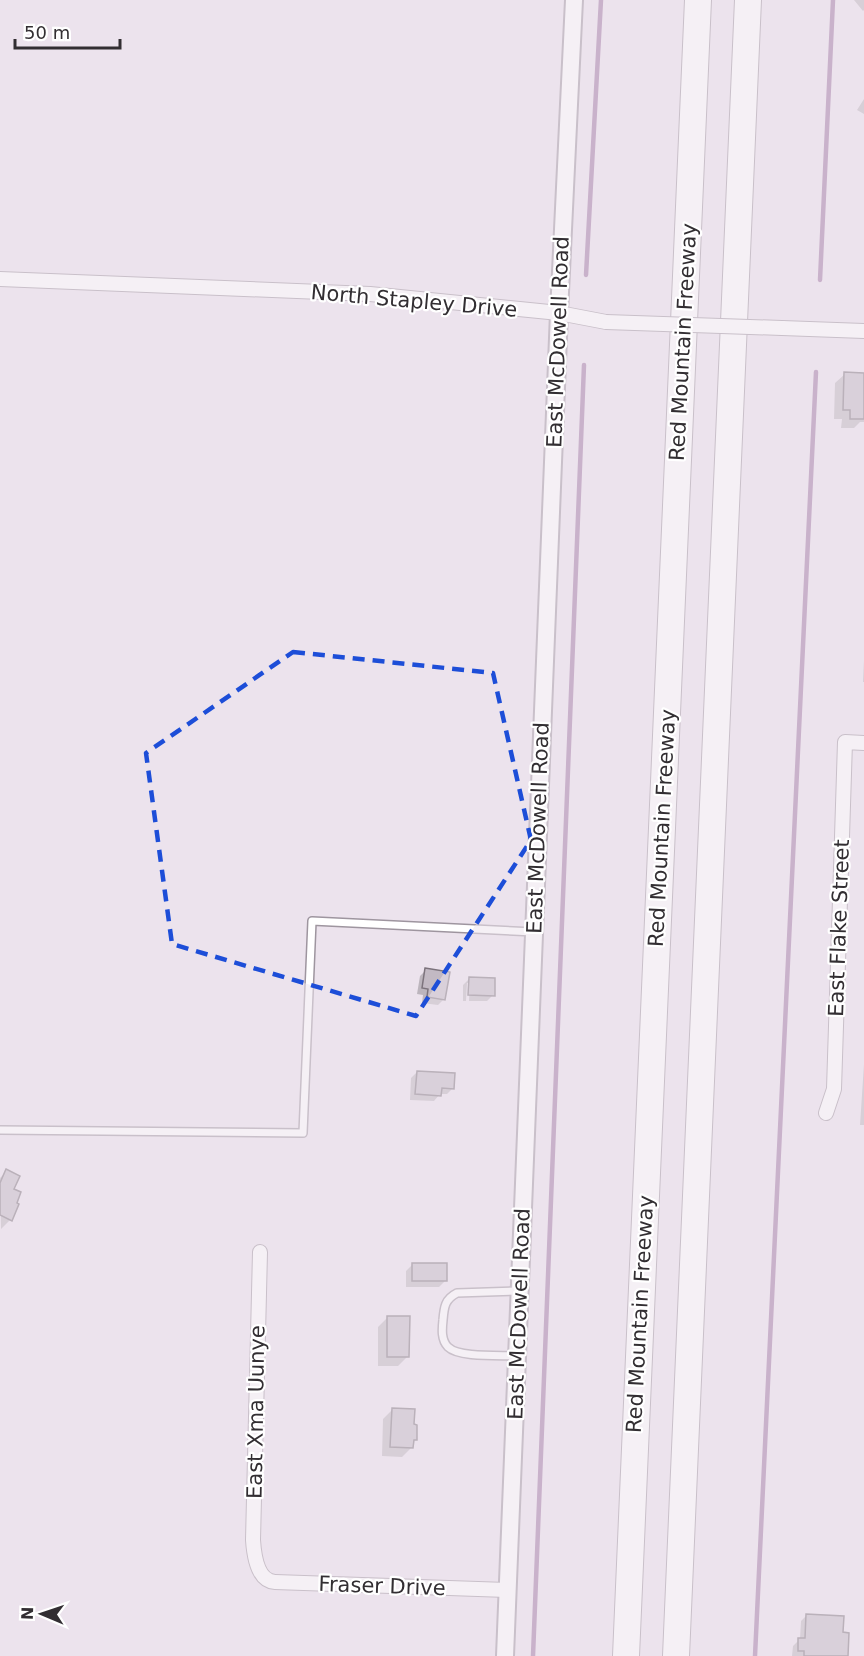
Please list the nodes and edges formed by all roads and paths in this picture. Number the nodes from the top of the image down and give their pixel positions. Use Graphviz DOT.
graph roads {
  1 [pos="574,0"];
  2 [pos="698,0"];
  3 [pos="748,0"];
  4 [pos="0,279"];
  5 [pos="559,313"];
  6 [pos="864,331"];
  7 [pos="864,743"];
  8 [pos="534,932"];
  9 [pos="826,1113"];
  10 [pos="0,1130"];
  11 [pos="260,1252"];
  12 [pos="519,1291"];
  13 [pos="517,1356"];
  14 [pos="261,1572"];
  15 [pos="507,1590"];
  16 [pos="505,1656"];
  17 [pos="626,1656"];
  18 [pos="676,1656"];
  1 -- 5 [label="street, East McDowell Road"];
  2 -- 17 [label="highway, Red Mountain Freeway"];
  3 -- 18 [label="highway"];
  4 -- 5 [label="street, North Stapley Drive"];
  5 -- 6 [label="street, North Stapley Drive, bridge"];
  5 -- 8 [label="street, East McDowell Road"];
  7 -- 9 [label="street, East Flake Street"];
  8 -- 10 [label="lane"];
  8 -- 12 [label="street, East McDowell Road"];
  11 -- 14 [label="street, East Xma Uunye"];
  12 -- 13 [label="street, East McDowell Road"];
  12 -- 13 [label="lane"];
  13 -- 15 [label="street, East McDowell Road"];
  14 -- 15 [label="street, Fraser Drive"];
  15 -- 16 [label="street, East McDowell Road"];
}
